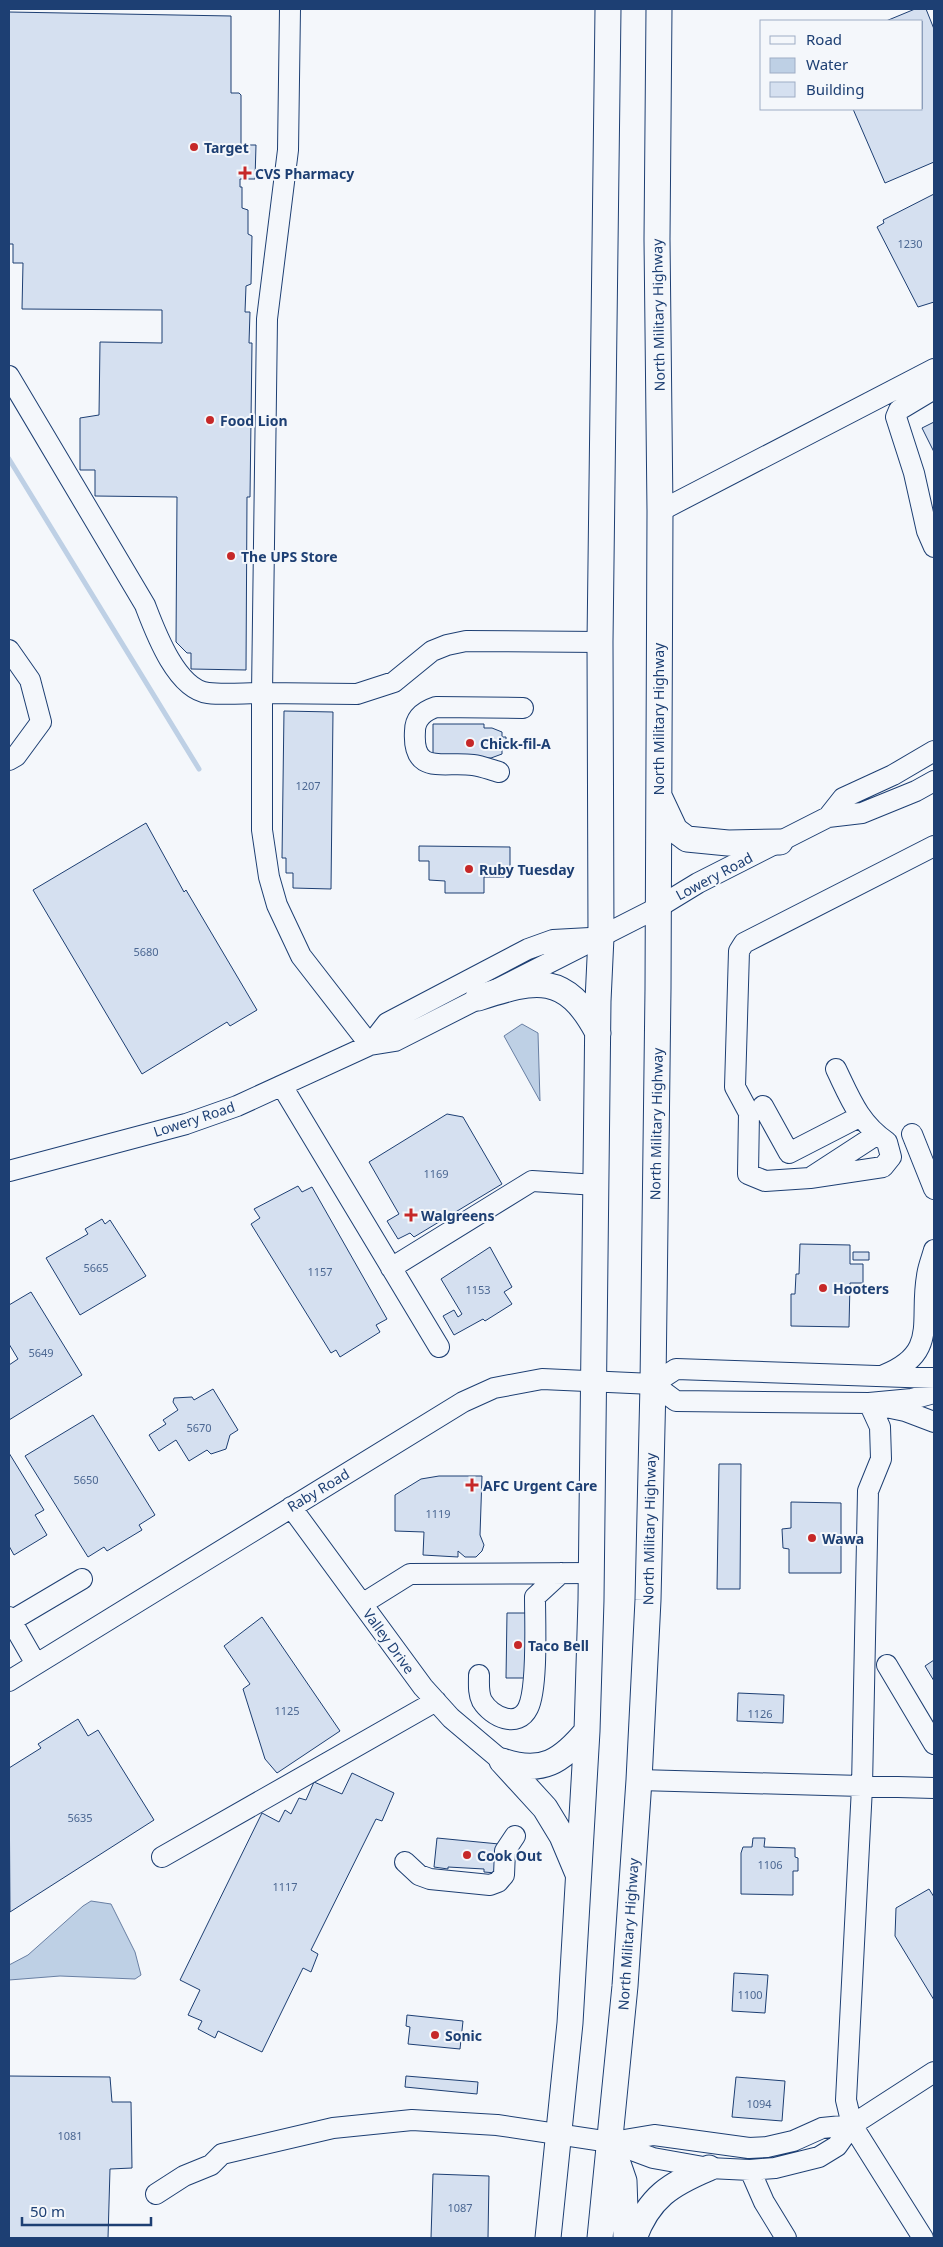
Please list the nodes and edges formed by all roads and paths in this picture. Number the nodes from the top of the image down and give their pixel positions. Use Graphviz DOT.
graph roads {
  1 [pos="290,9"];
  2 [pos="608,9"];
  3 [pos="659,9"];
  4 [pos="930,372"];
  5 [pos="9,376"];
  6 [pos="660,511"];
  7 [pos="934,546"];
  8 [pos="600,642"];
  9 [pos="9,650"];
  10 [pos="262,693"];
  11 [pos="523,708"];
  12 [pos="934,751"];
  13 [pos="9,760"];
  14 [pos="500,772"];
  15 [pos="934,781"];
  16 [pos="658,793"];
  17 [pos="828,817"];
  18 [pos="780,842"];
  19 [pos="934,846"];
  20 [pos="657,908"];
  21 [pos="601,937"];
  22 [pos="478,998"];
  23 [pos="599,1035"];
  24 [pos="370,1045"];
  25 [pos="836,1069"];
  26 [pos="282,1086"];
  27 [pos="763,1106"];
  28 [pos="859,1117"];
  29 [pos="912,1134"];
  30 [pos="876,1135"];
  31 [pos="9,1171"];
  32 [pos="810,1178"];
  33 [pos="597,1185"];
  34 [pos="934,1189"];
  35 [pos="934,1250"];
  36 [pos="391,1268"];
  37 [pos="439,1347"];
  38 [pos="880,1376"];
  39 [pos="934,1378"];
  40 [pos="594,1381"];
  41 [pos="653,1384"];
  42 [pos="934,1393"];
  43 [pos="869,1404"];
  44 [pos="934,1422"];
  45 [pos="291,1507"];
  46 [pos="561,1573"];
  47 [pos="592,1573"];
  48 [pos="82,1579"];
  49 [pos="362,1604"];
  50 [pos="10,1619"];
  51 [pos="36,1664"];
  52 [pos="887,1665"];
  53 [pos="479,1675"];
  54 [pos="9,1681"];
  55 [pos="436,1701"];
  56 [pos="587,1731"];
  57 [pos="934,1744"];
  58 [pos="502,1761"];
  59 [pos="639,1780"];
  60 [pos="862,1787"];
  61 [pos="934,1788"];
  62 [pos="515,1836"];
  63 [pos="162,1857"];
  64 [pos="405,1862"];
  65 [pos="580,1880"];
  66 [pos="934,2072"];
  67 [pos="852,2125"];
  68 [pos="559,2142"];
  69 [pos="610,2142"];
  70 [pos="709,2168"];
  71 [pos="750,2170"];
  72 [pos="156,2194"];
  73 [pos="534,2238"];
  74 [pos="548,2238"];
  75 [pos="600,2238"];
  76 [pos="626,2238"];
  77 [pos="634,2238"];
  78 [pos="786,2238"];
  79 [pos="923,2238"];
  1 -- 10 [label="street"];
  2 -- 8 [label="main road"];
  3 -- 6 [label="main road, North Military Highway"];
  4 -- 6 [label="street"];
  4 -- 7 [label="street"];
  5 -- 10 [label="street"];
  6 -- 16 [label="main road, North Military Highway"];
  8 -- 10 [label="street"];
  8 -- 21 [label="main road"];
  9 -- 13 [label="street"];
  10 -- 24 [label="street"];
  11 -- 14 [label="street"];
  12 -- 17 [label="street, Lowery Road"];
  15 -- 17 [label="street, Lowery Road"];
  16 -- 18 [label="main road"];
  16 -- 20 [label="main road, North Military Highway"];
  17 -- 18 [label="street, Lowery Road"];
  18 -- 20 [label="street, Lowery Road"];
  19 -- 32 [label="street"];
  20 -- 21 [label="street, Lowery Road"];
  20 -- 41 [label="main road, North Military Highway"];
  21 -- 22 [label="street, Lowery Road"];
  21 -- 23 [label="main road"];
  21 -- 24 [label="street, Lowery Road"];
  22 -- 23 [label="main road"];
  22 -- 24 [label="street, Lowery Road"];
  23 -- 33 [label="main road"];
  24 -- 26 [label="street, Lowery Road"];
  25 -- 28 [label="street"];
  26 -- 31 [label="street, Lowery Road"];
  26 -- 36 [label="street"];
  27 -- 28 [label="street"];
  28 -- 30 [label="street"];
  29 -- 34 [label="street"];
  30 -- 32 [label="street"];
  30 -- 32 [label="street"];
  33 -- 36 [label="street"];
  33 -- 40 [label="main road"];
  35 -- 38 [label="street"];
  36 -- 37 [label="street"];
  38 -- 39 [label="street"];
  38 -- 41 [label="street"];
  40 -- 41 [label="street, Raby Road"];
  40 -- 45 [label="street, Raby Road"];
  40 -- 47 [label="main road"];
  41 -- 43 [label="street"];
  41 -- 59 [label="main road, North Military Highway"];
  42 -- 43 [label="street"];
  43 -- 44 [label="street"];
  43 -- 60 [label="street"];
  45 -- 49 [label="street, Valley Drive"];
  45 -- 51 [label="street, Raby Road"];
  46 -- 47 [label="street"];
  46 -- 49 [label="street"];
  46 -- 53 [label="street"];
  47 -- 56 [label="main road"];
  48 -- 50 [label="street"];
  49 -- 55 [label="street, Valley Drive"];
  50 -- 51 [label="street"];
  51 -- 54 [label="street, Raby Road"];
  52 -- 57 [label="street"];
  55 -- 58 [label="street, Valley Drive"];
  55 -- 63 [label="street"];
  56 -- 58 [label="main road"];
  56 -- 65 [label="main road"];
  58 -- 65 [label="main road"];
  59 -- 60 [label="street"];
  59 -- 69 [label="main road, North Military Highway"];
  60 -- 61 [label="street"];
  60 -- 67 [label="street"];
  62 -- 64 [label="street"];
  65 -- 68 [label="main road"];
  66 -- 67 [label="street"];
  67 -- 69 [label="street"];
  67 -- 71 [label="street"];
  67 -- 79 [label="street"];
  68 -- 69 [label="street"];
  68 -- 72 [label="street"];
  68 -- 73 [label="main road"];
  68 -- 74 [label="main road"];
  69 -- 70 [label="street"];
  69 -- 75 [label="main road, North Military Highway"];
  69 -- 76 [label="main road"];
  70 -- 71 [label="street"];
  70 -- 77 [label="main road"];
  71 -- 78 [label="street"];
}
